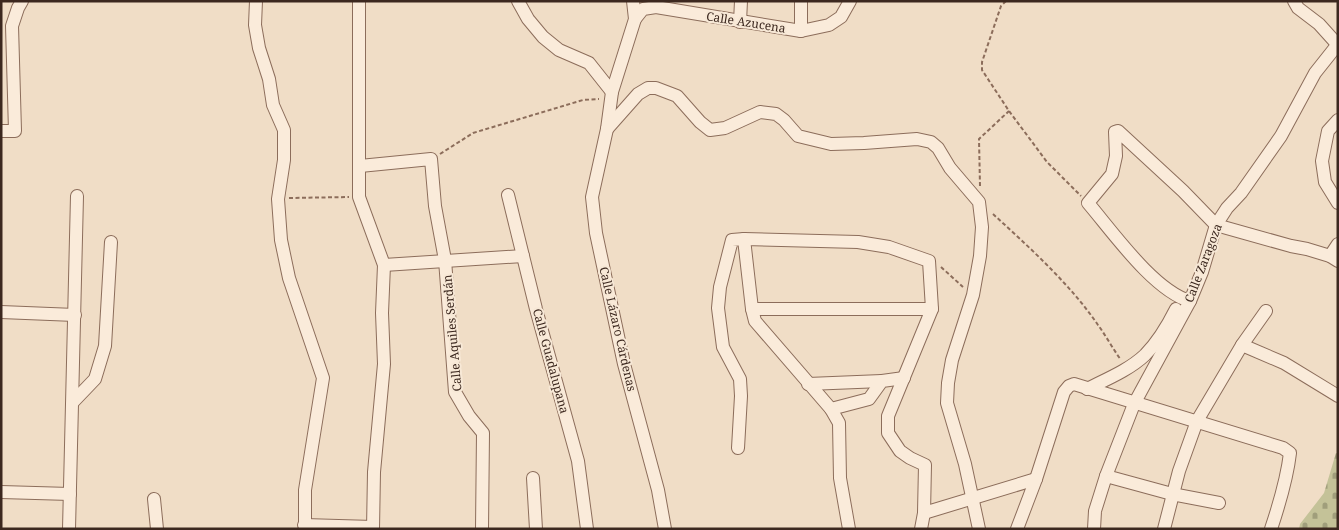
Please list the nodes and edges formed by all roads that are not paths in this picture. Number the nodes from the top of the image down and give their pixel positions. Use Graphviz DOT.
graph roads {
  1 [pos="22,1"];
  2 [pos="256,1"];
  3 [pos="359,1"];
  4 [pos="518,1"];
  5 [pos="633,1"];
  6 [pos="741,1"];
  7 [pos="801,1"];
  8 [pos="850,1"];
  9 [pos="1294,1"];
  10 [pos="635,19"];
  11 [pos="740,22"];
  12 [pos="801,31"];
  13 [pos="1337,44"];
  14 [pos="612,95"];
  15 [pos="1338,120"];
  16 [pos="607,129"];
  17 [pos="1,131"];
  18 [pos="360,166"];
  19 [pos="508,195"];
  20 [pos="77,196"];
  21 [pos="1338,203"];
  22 [pos="1216,224"];
  23 [pos="744,239"];
  24 [pos="111,242"];
  25 [pos="1338,244"];
  26 [pos="523,256"];
  27 [pos="1334,258"];
  28 [pos="445,260"];
  29 [pos="384,265"];
  30 [pos="1186,299"];
  31 [pos="752,308"];
  32 [pos="932,308"];
  33 [pos="1266,311"];
  34 [pos="1,312"];
  35 [pos="75,314"];
  36 [pos="1242,345"];
  37 [pos="904,378"];
  38 [pos="882,381"];
  39 [pos="808,384"];
  40 [pos="1087,389"];
  41 [pos="1338,396"];
  42 [pos="72,402"];
  43 [pos="1134,404"];
  44 [pos="831,409"];
  45 [pos="1197,421"];
  46 [pos="738,448"];
  47 [pos="1106,476"];
  48 [pos="533,478"];
  49 [pos="1036,479"];
  50 [pos="1,492"];
  51 [pos="70,494"];
  52 [pos="1172,494"];
  53 [pos="154,499"];
  54 [pos="972,499"];
  55 [pos="1219,503"];
  56 [pos="924,513"];
  57 [pos="305,527"];
  58 [pos="373,528"];
  59 [pos="69,529"];
  60 [pos="157,529"];
  61 [pos="482,529"];
  62 [pos="536,529"];
  63 [pos="587,529"];
  64 [pos="665,529"];
  65 [pos="849,529"];
  66 [pos="922,529"];
  67 [pos="979,529"];
  68 [pos="1017,529"];
  69 [pos="1094,529"];
  70 [pos="1164,529"];
  71 [pos="1271,529"];
  1 -- 17 [label="street"];
  2 -- 57 [label="street"];
  3 -- 18 [label="street"];
  4 -- 14 [label="street"];
  5 -- 10 [label="street"];
  6 -- 11 [label="street"];
  7 -- 12 [label="street"];
  8 -- 12 [label="street, Calle Azucena"];
  9 -- 13 [label="street"];
  10 -- 11 [label="street, Calle Azucena"];
  10 -- 14 [label="street, Calle Lázaro Cárdenas"];
  11 -- 12 [label="street, Calle Azucena"];
  13 -- 22 [label="street, Calle Zaragoza"];
  14 -- 16 [label="street, Calle Lázaro Cárdenas"];
  15 -- 21 [label="street"];
  16 -- 54 [label="street"];
  16 -- 64 [label="street, Calle Lázaro Cárdenas"];
  18 -- 28 [label="street, Calle Aquiles Serdán"];
  18 -- 29 [label="street"];
  19 -- 26 [label="street, Calle Guadalupana"];
  20 -- 35 [label="street"];
  22 -- 27 [label="street"];
  22 -- 30 [label="street, Calle Zaragoza"];
  22 -- 30 [label="street"];
  23 -- 31 [label="street"];
  23 -- 32 [label="street"];
  23 -- 46 [label="street"];
  24 -- 42 [label="street"];
  25 -- 27 [label="street"];
  26 -- 28 [label="street"];
  26 -- 63 [label="street, Calle Guadalupana"];
  28 -- 29 [label="street"];
  28 -- 61 [label="street, Calle Aquiles Serdán"];
  29 -- 58 [label="street"];
  30 -- 40 [label="street"];
  30 -- 43 [label="street, Calle Zaragoza"];
  31 -- 32 [label="street"];
  31 -- 39 [label="street"];
  32 -- 37 [label="street"];
  33 -- 36 [label="street"];
  34 -- 35 [label="street"];
  35 -- 42 [label="street"];
  36 -- 41 [label="street"];
  36 -- 45 [label="street"];
  37 -- 38 [label="street"];
  37 -- 56 [label="street"];
  38 -- 39 [label="street"];
  38 -- 44 [label="street"];
  39 -- 44 [label="street"];
  40 -- 43 [label="street"];
  40 -- 49 [label="street"];
  42 -- 51 [label="street"];
  43 -- 45 [label="street"];
  43 -- 47 [label="street, Calle Zaragoza"];
  44 -- 65 [label="street"];
  45 -- 52 [label="street"];
  45 -- 71 [label="street"];
  47 -- 52 [label="street"];
  47 -- 69 [label="street, Calle Zaragoza"];
  48 -- 62 [label="street"];
  49 -- 54 [label="street"];
  49 -- 68 [label="street"];
  50 -- 51 [label="street"];
  51 -- 59 [label="street"];
  52 -- 55 [label="street"];
  52 -- 70 [label="street"];
  53 -- 60 [label="street"];
  54 -- 56 [label="street"];
  54 -- 67 [label="street"];
  56 -- 66 [label="street"];
  57 -- 58 [label="street"];
}
